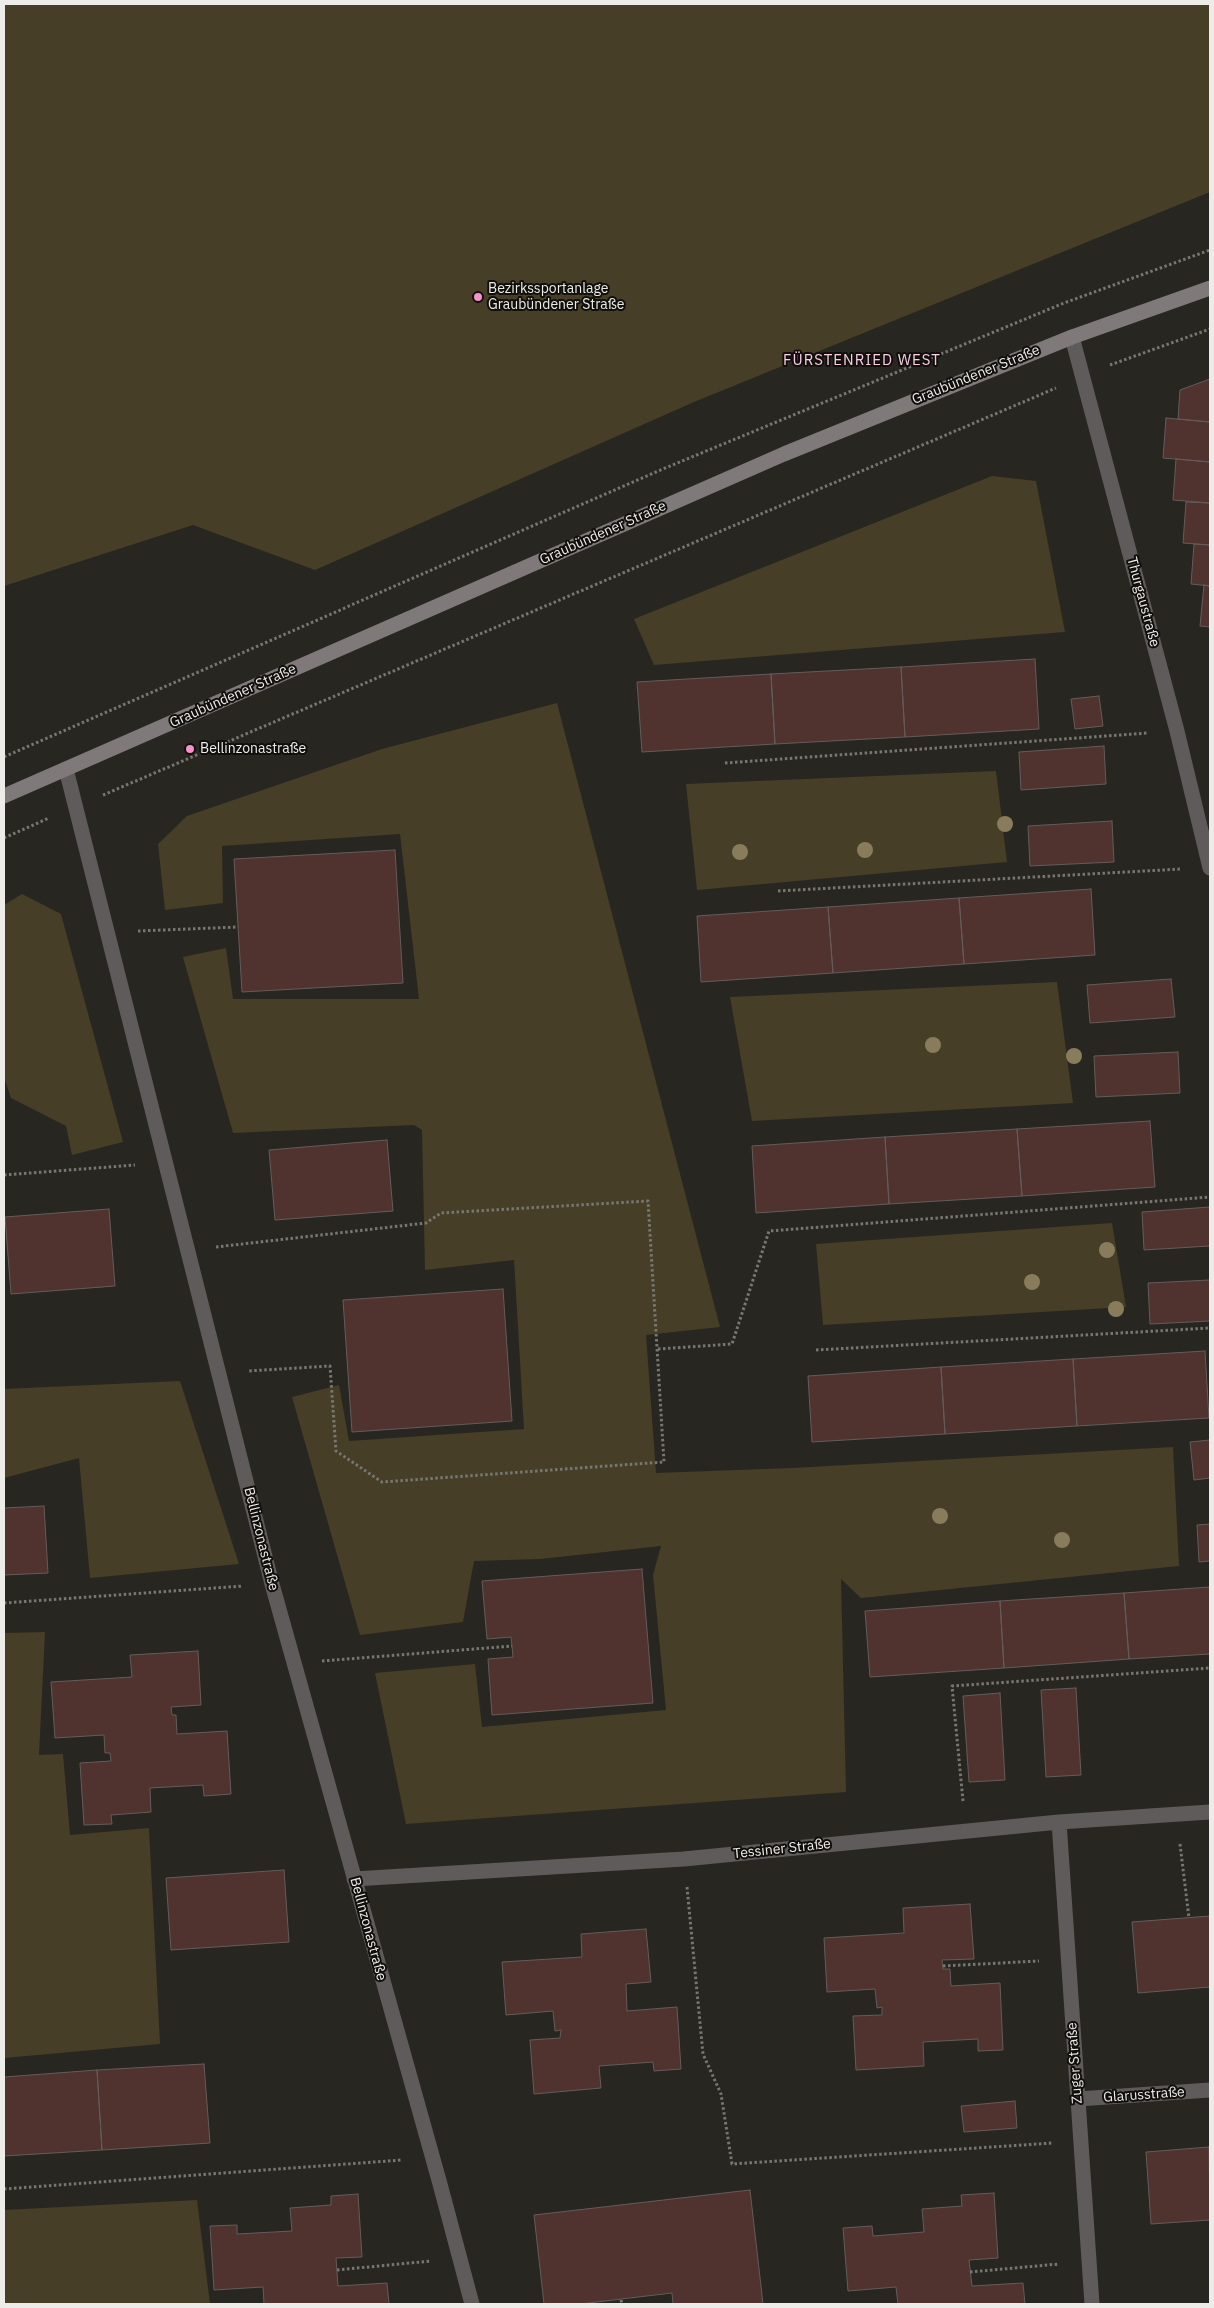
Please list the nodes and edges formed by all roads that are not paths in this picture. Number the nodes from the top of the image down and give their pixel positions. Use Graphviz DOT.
graph roads {
  1 [pos="1210,288"];
  2 [pos="1072,337"];
  3 [pos="66,769"];
  4 [pos="4,796"];
  5 [pos="1210,868"];
  6 [pos="1210,1812"];
  7 [pos="1059,1822"];
  8 [pos="354,1879"];
  9 [pos="1210,2090"];
  10 [pos="1078,2099"];
  11 [pos="472,2304"];
  12 [pos="1092,2304"];
  1 -- 2 [label="street, Graubündener Straße"];
  2 -- 3 [label="street, Graubündener Straße"];
  2 -- 5 [label="street, Thurgaustraße"];
  3 -- 4 [label="street, Graubündener Straße"];
  3 -- 8 [label="street, Bellinzonastraße"];
  6 -- 7 [label="street, Tessiner Straße"];
  7 -- 8 [label="street, Tessiner Straße"];
  7 -- 10 [label="street, Zuger Straße"];
  8 -- 11 [label="street, Bellinzonastraße"];
  9 -- 10 [label="street, Glarusstraße"];
  10 -- 12 [label="street, Zuger Straße"];
}
